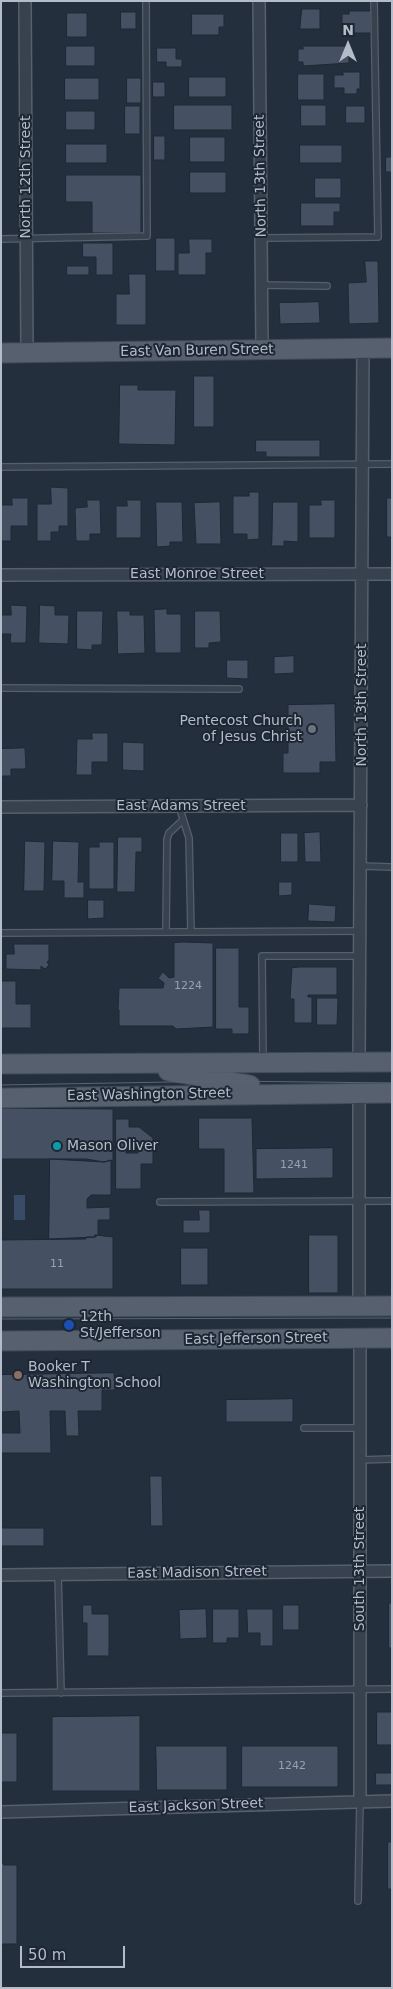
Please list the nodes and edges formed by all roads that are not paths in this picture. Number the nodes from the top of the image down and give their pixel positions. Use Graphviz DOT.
graph roads {
  1 [pos="25,1"];
  2 [pos="146,1"];
  3 [pos="259,1"];
  4 [pos="374,1"];
  5 [pos="262,238"];
  6 [pos="1,239"];
  7 [pos="26,239"];
  8 [pos="262,285"];
  9 [pos="327,286"];
  10 [pos="363,348"];
  11 [pos="392,348"];
  12 [pos="262,350"];
  13 [pos="27,352"];
  14 [pos="1,353"];
  15 [pos="362,464"];
  16 [pos="392,464"];
  17 [pos="1,467"];
  18 [pos="362,574"];
  19 [pos="392,574"];
  20 [pos="1,575"];
  21 [pos="1,688"];
  22 [pos="239,689"];
  23 [pos="361,805"];
  24 [pos="179,806"];
  25 [pos="1,807"];
  26 [pos="183,820"];
  27 [pos="361,866"];
  28 [pos="392,867"];
  29 [pos="166,932"];
  30 [pos="191,932"];
  31 [pos="360,932"];
  32 [pos="1,933"];
  33 [pos="360,956"];
  34 [pos="115,1062"];
  35 [pos="263,1062"];
  36 [pos="359,1062"];
  37 [pos="392,1062"];
  38 [pos="1,1064"];
  39 [pos="298,1092"];
  40 [pos="359,1093"];
  41 [pos="392,1093"];
  42 [pos="1,1098"];
  43 [pos="359,1201"];
  44 [pos="392,1201"];
  45 [pos="160,1202"];
  46 [pos="359,1306"];
  47 [pos="392,1306"];
  48 [pos="1,1307"];
  49 [pos="360,1338"];
  50 [pos="392,1338"];
  51 [pos="1,1342"];
  52 [pos="304,1428"];
  53 [pos="360,1428"];
  54 [pos="392,1459"];
  55 [pos="360,1460"];
  56 [pos="392,1571"];
  57 [pos="360,1572"];
  58 [pos="58,1574"];
  59 [pos="1,1575"];
  60 [pos="360,1689"];
  61 [pos="392,1689"];
  62 [pos="1,1693"];
  63 [pos="61,1693"];
  64 [pos="360,1801"];
  65 [pos="392,1801"];
  66 [pos="1,1812"];
  67 [pos="358,1902"];
  1 -- 7 [label="street, North 12th Street"];
  2 -- 7 [label="lane"];
  3 -- 5 [label="street, North 13th Street"];
  4 -- 5 [label="lane"];
  5 -- 8 [label="street, North 13th Street"];
  6 -- 7 [label="lane"];
  7 -- 13 [label="street, North 12th Street"];
  8 -- 9 [label="lane"];
  8 -- 12 [label="street, North 13th Street"];
  10 -- 11 [label="main road, East Van Buren Street"];
  10 -- 12 [label="main road, East Van Buren Street"];
  10 -- 15 [label="street, North 13th Street"];
  12 -- 13 [label="main road, East Van Buren Street"];
  13 -- 14 [label="main road, East Van Buren Street"];
  15 -- 16 [label="lane"];
  15 -- 17 [label="lane"];
  15 -- 18 [label="street, North 13th Street"];
  18 -- 19 [label="street, East Monroe Street"];
  18 -- 20 [label="street, East Monroe Street"];
  18 -- 23 [label="street, North 13th Street"];
  21 -- 22 [label="lane"];
  23 -- 24 [label="street, East Adams Street"];
  23 -- 27 [label="street, North 13th Street"];
  24 -- 25 [label="street, East Adams Street"];
  24 -- 26 [label="lane"];
  26 -- 29 [label="lane"];
  26 -- 30 [label="lane"];
  27 -- 28 [label="lane"];
  27 -- 31 [label="street, North 13th Street"];
  29 -- 30 [label="lane"];
  29 -- 32 [label="lane"];
  30 -- 31 [label="lane"];
  31 -- 33 [label="street, North 13th Street"];
  33 -- 35 [label="lane"];
  33 -- 36 [label="street, North 13th Street"];
  34 -- 35 [label="main road, East Washington Street"];
  34 -- 38 [label="main road, East Washington Street"];
  34 -- 39 [label="main road, East Washington Street"];
  35 -- 36 [label="main road, East Washington Street"];
  36 -- 37 [label="main road, East Washington Street"];
  39 -- 40 [label="main road, East Washington Street"];
  39 -- 42 [label="main road, East Washington Street"];
  40 -- 41 [label="main road, East Washington Street"];
  40 -- 43 [label="street"];
  43 -- 44 [label="lane"];
  43 -- 45 [label="lane"];
  43 -- 46 [label="street"];
  46 -- 47 [label="main road"];
  46 -- 48 [label="main road"];
  49 -- 50 [label="main road, East Jefferson Street"];
  49 -- 51 [label="main road, East Jefferson Street"];
  49 -- 53 [label="street, South 13th Street"];
  52 -- 53 [label="lane"];
  53 -- 55 [label="street, South 13th Street"];
  54 -- 55 [label="lane"];
  55 -- 57 [label="street, South 13th Street"];
  56 -- 57 [label="street, East Madison Street"];
  57 -- 58 [label="street, East Madison Street"];
  57 -- 60 [label="street, South 13th Street"];
  58 -- 59 [label="street, East Madison Street"];
  58 -- 63 [label="lane"];
  60 -- 61 [label="lane"];
  60 -- 63 [label="lane"];
  60 -- 64 [label="street, South 13th Street"];
  62 -- 63 [label="lane"];
  64 -- 65 [label="street, East Jackson Street"];
  64 -- 66 [label="street, East Jackson Street"];
  64 -- 67 [label="lane"];
}
